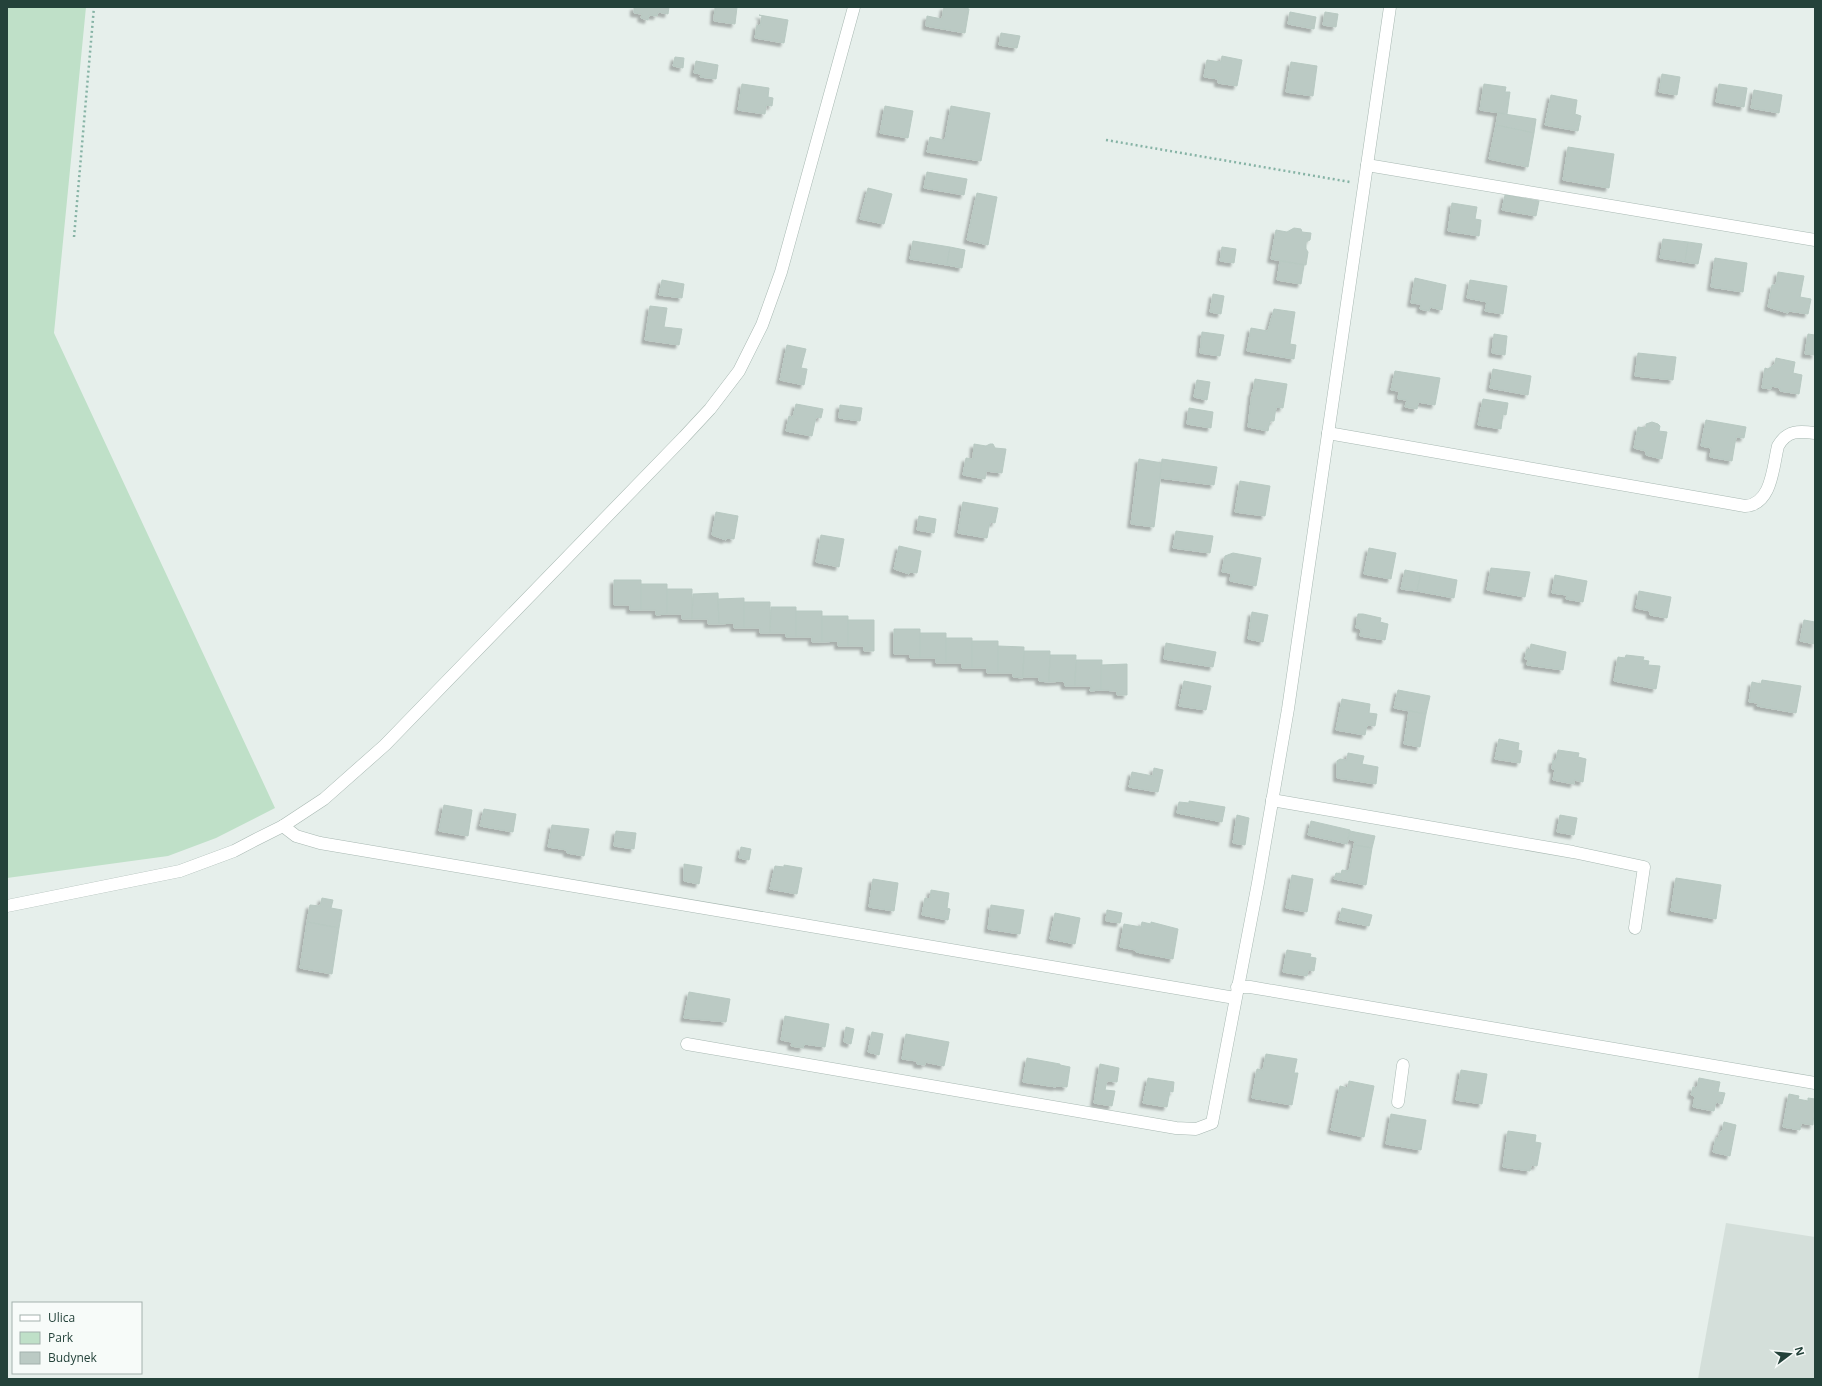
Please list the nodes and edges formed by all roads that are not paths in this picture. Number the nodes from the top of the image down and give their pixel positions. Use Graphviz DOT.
graph roads {
  1 [pos="854,7"];
  2 [pos="1390,7"];
  3 [pos="1367,165"];
  4 [pos="1815,240"];
  5 [pos="1328,433"];
  6 [pos="1815,433"];
  7 [pos="1272,800"];
  8 [pos="283,826"];
  9 [pos="7,906"];
  10 [pos="1635,928"];
  11 [pos="1236,992"];
  12 [pos="687,1044"];
  13 [pos="1403,1065"];
  14 [pos="1815,1083"];
  15 [pos="1398,1102"];
  1 -- 8 [label="street"];
  2 -- 3 [label="street"];
  3 -- 4 [label="street"];
  3 -- 5 [label="street"];
  5 -- 6 [label="street"];
  5 -- 7 [label="street"];
  7 -- 10 [label="street"];
  7 -- 11 [label="street"];
  8 -- 9 [label="street"];
  8 -- 11 [label="street"];
  11 -- 12 [label="street"];
  11 -- 14 [label="street"];
  13 -- 15 [label="street"];
}
